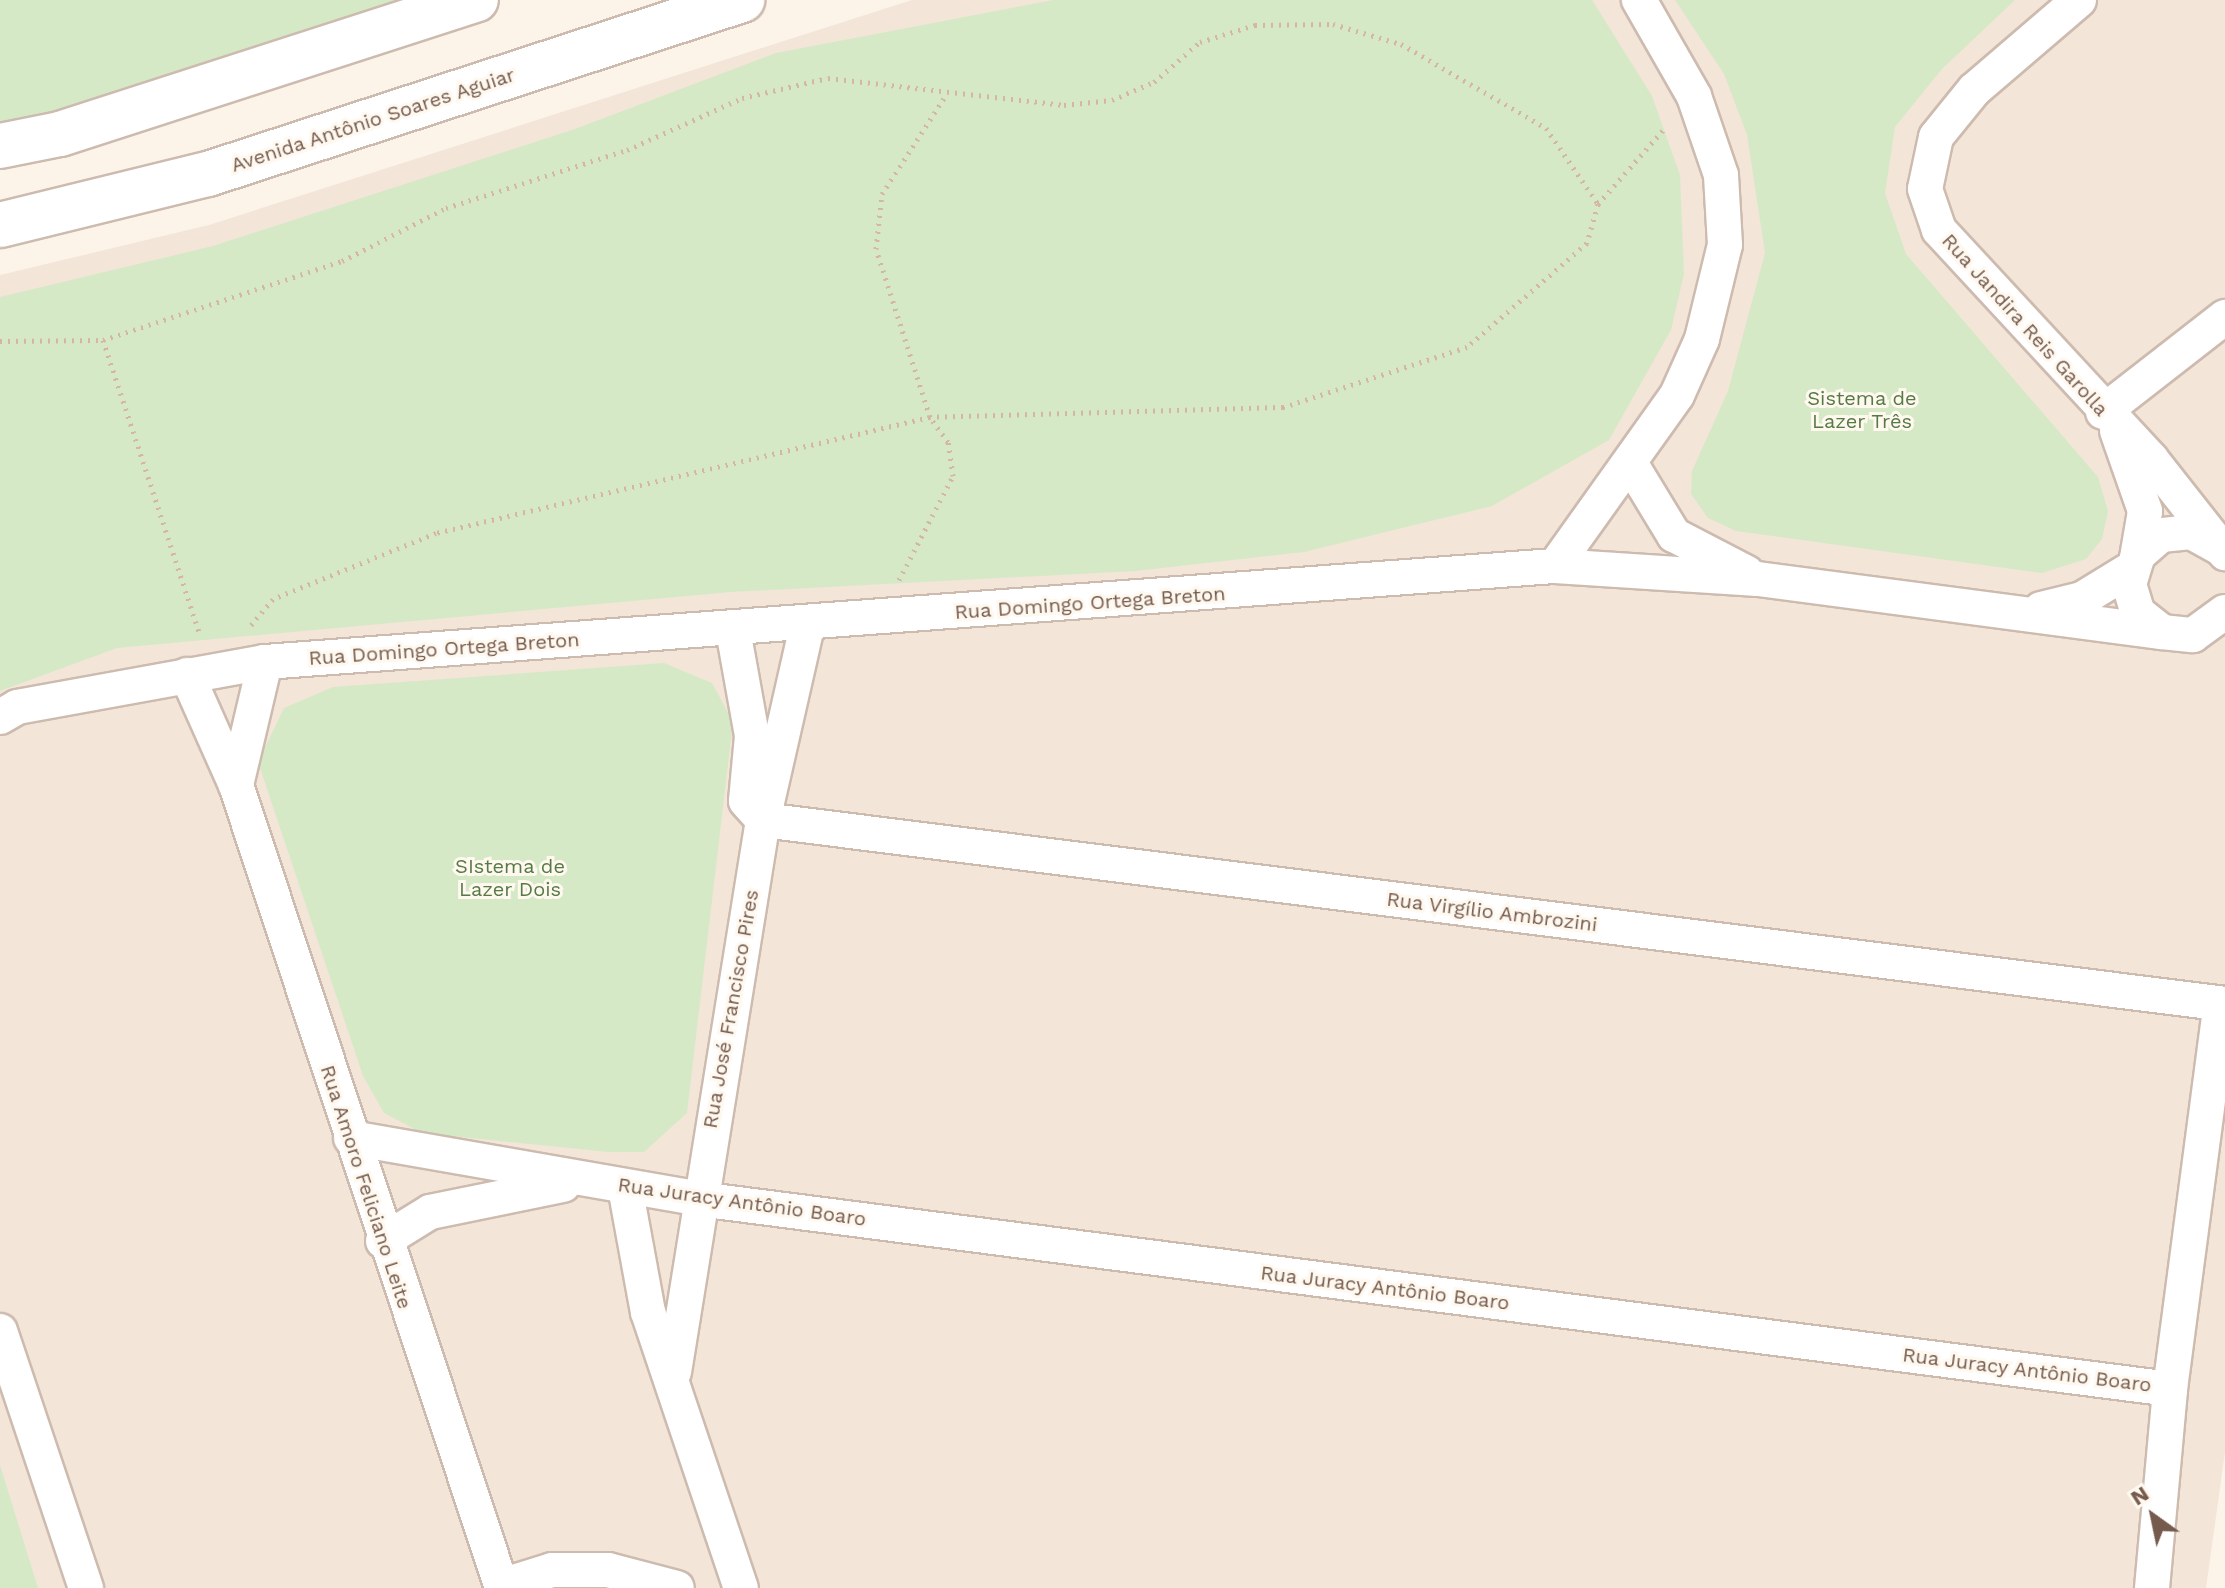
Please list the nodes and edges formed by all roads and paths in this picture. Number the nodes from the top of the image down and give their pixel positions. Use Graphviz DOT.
graph roads {
  1 [pos="476,0"];
  2 [pos="742,0"];
  3 [pos="1639,0"];
  4 [pos="2079,0"];
  5 [pos="946,95"];
  6 [pos="1694,96"];
  7 [pos="0,146"];
  8 [pos="1598,204"];
  9 [pos="0,225"];
  10 [pos="2225,317"];
  11 [pos="103,340"];
  12 [pos="0,341"];
  13 [pos="930,417"];
  14 [pos="2109,419"];
  15 [pos="1632,466"];
  16 [pos="2223,551"];
  17 [pos="2134,563"];
  18 [pos="1555,566"];
  19 [pos="1758,579"];
  20 [pos="2012,611"];
  21 [pos="2225,612"];
  22 [pos="896,617"];
  23 [pos="807,626"];
  24 [pos="733,630"];
  25 [pos="2193,637"];
  26 [pos="265,662"];
  27 [pos="199,673"];
  28 [pos="0,717"];
  29 [pos="236,785"];
  30 [pos="763,820"];
  31 [pos="2224,1005"];
  32 [pos="351,1138"];
  33 [pos="613,1184"];
  34 [pos="699,1199"];
  35 [pos="383,1241"];
  36 [pos="0,1331"];
  37 [pos="674,1372"];
  38 [pos="2170,1389"];
  39 [pos="502,1587"];
  40 [pos="86,1588"];
  41 [pos="677,1588"];
  42 [pos="741,1588"];
  43 [pos="2152,1588"];
  1 -- 7 [label="main road"];
  2 -- 9 [label="main road, Avenida Antônio Soares Aguiar"];
  3 -- 6 [label="street"];
  4 -- 14 [label="street, Rua Jandira Reis Garolla"];
  5 -- 8 [label="path"];
  5 -- 11 [label="path"];
  5 -- 13 [label="path"];
  6 -- 8 [label="path"];
  6 -- 15 [label="street"];
  8 -- 13 [label="path"];
  10 -- 14 [label="street"];
  11 -- 12 [label="path"];
  11 -- 27 [label="path"];
  13 -- 22 [label="path"];
  13 -- 27 [label="path"];
  14 -- 16 [label="street, Rua Jandira Reis Garolla"];
  14 -- 17 [label="street, Rua Jandira Reis Garolla"];
  15 -- 18 [label="street"];
  15 -- 19 [label="street"];
  16 -- 17 [label="street"];
  17 -- 20 [label="street"];
  17 -- 25 [label="street"];
  18 -- 19 [label="street, Rua Domingo Ortega Breton"];
  18 -- 22 [label="street, Rua Domingo Ortega Breton"];
  19 -- 20 [label="street, Rua Domingo Ortega Breton"];
  20 -- 25 [label="street, Rua Domingo Ortega Breton"];
  21 -- 25 [label="street"];
  22 -- 23 [label="street, Rua Domingo Ortega Breton"];
  23 -- 24 [label="street, Rua Domingo Ortega Breton"];
  23 -- 30 [label="street, Rua José Francisco Pires"];
  24 -- 26 [label="street, Rua Domingo Ortega Breton"];
  24 -- 30 [label="street"];
  26 -- 27 [label="street, Rua Domingo Ortega Breton"];
  26 -- 29 [label="street"];
  27 -- 28 [label="street, Rua Domingo Ortega Breton"];
  27 -- 29 [label="street, Rua Amoro Feliciano Leite"];
  29 -- 32 [label="street, Rua Amoro Feliciano Leite"];
  30 -- 31 [label="street, Rua Virgílio Ambrozini"];
  30 -- 34 [label="street, Rua José Francisco Pires"];
  31 -- 38 [label="street"];
  32 -- 33 [label="street, Rua Juracy Antônio Boaro"];
  32 -- 35 [label="street, Rua Amoro Feliciano Leite"];
  33 -- 34 [label="street, Rua Juracy Antônio Boaro"];
  33 -- 35 [label="street, Rua Juracy Antônio Boaro"];
  33 -- 37 [label="street"];
  34 -- 37 [label="street, Rua José Francisco Pires"];
  34 -- 38 [label="street, Rua Juracy Antônio Boaro"];
  35 -- 39 [label="street, Rua Amoro Feliciano Leite"];
  36 -- 40 [label="street"];
  37 -- 42 [label="street"];
  38 -- 43 [label="street"];
  39 -- 41 [label="street"];
}
